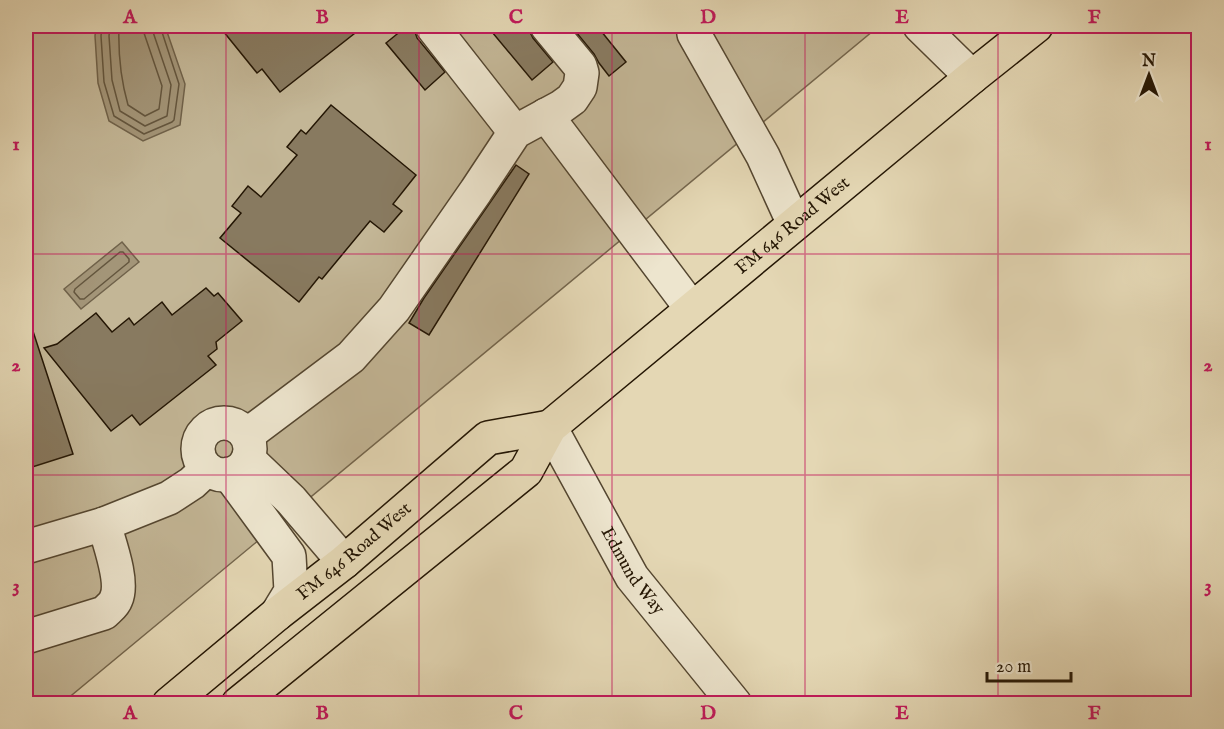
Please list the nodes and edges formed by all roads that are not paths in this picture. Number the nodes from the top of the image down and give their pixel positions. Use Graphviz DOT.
graph roads {
  1 [pos="432,26"];
  2 [pos="547,26"];
  3 [pos="693,26"];
  4 [pos="920,26"];
  5 [pos="1036,26"];
  6 [pos="972,77"];
  7 [pos="546,115"];
  8 [pos="515,132"];
  9 [pos="794,224"];
  10 [pos="692,309"];
  11 [pos="550,427"];
  12 [pos="233,459"];
  13 [pos="104,524"];
  14 [pos="26,547"];
  15 [pos="344,562"];
  16 [pos="277,614"];
  17 [pos="26,637"];
  18 [pos="169,704"];
  19 [pos="236,704"];
  20 [pos="735,704"];
  1 -- 8 [label="street"];
  2 -- 7 [label="street"];
  3 -- 9 [label="street"];
  4 -- 6 [label="street"];
  5 -- 6 [label="main road, FM 646 Road West"];
  6 -- 9 [label="main road, FM 646 Road West"];
  7 -- 8 [label="street"];
  7 -- 10 [label="street"];
  8 -- 12 [label="street"];
  9 -- 10 [label="main road, FM 646 Road West"];
  10 -- 11 [label="main road, FM 646 Road West"];
  11 -- 15 [label="main road, FM 646 Road West"];
  11 -- 19 [label="main road, FM 646 Road West"];
  11 -- 20 [label="street, Edmund Way"];
  12 -- 13 [label="street"];
  12 -- 15 [label="street"];
  12 -- 16 [label="street"];
  13 -- 14 [label="street"];
  13 -- 17 [label="street"];
  15 -- 16 [label="main road, FM 646 Road West"];
  15 -- 19 [label="main road"];
  16 -- 18 [label="main road, FM 646 Road West"];
}
